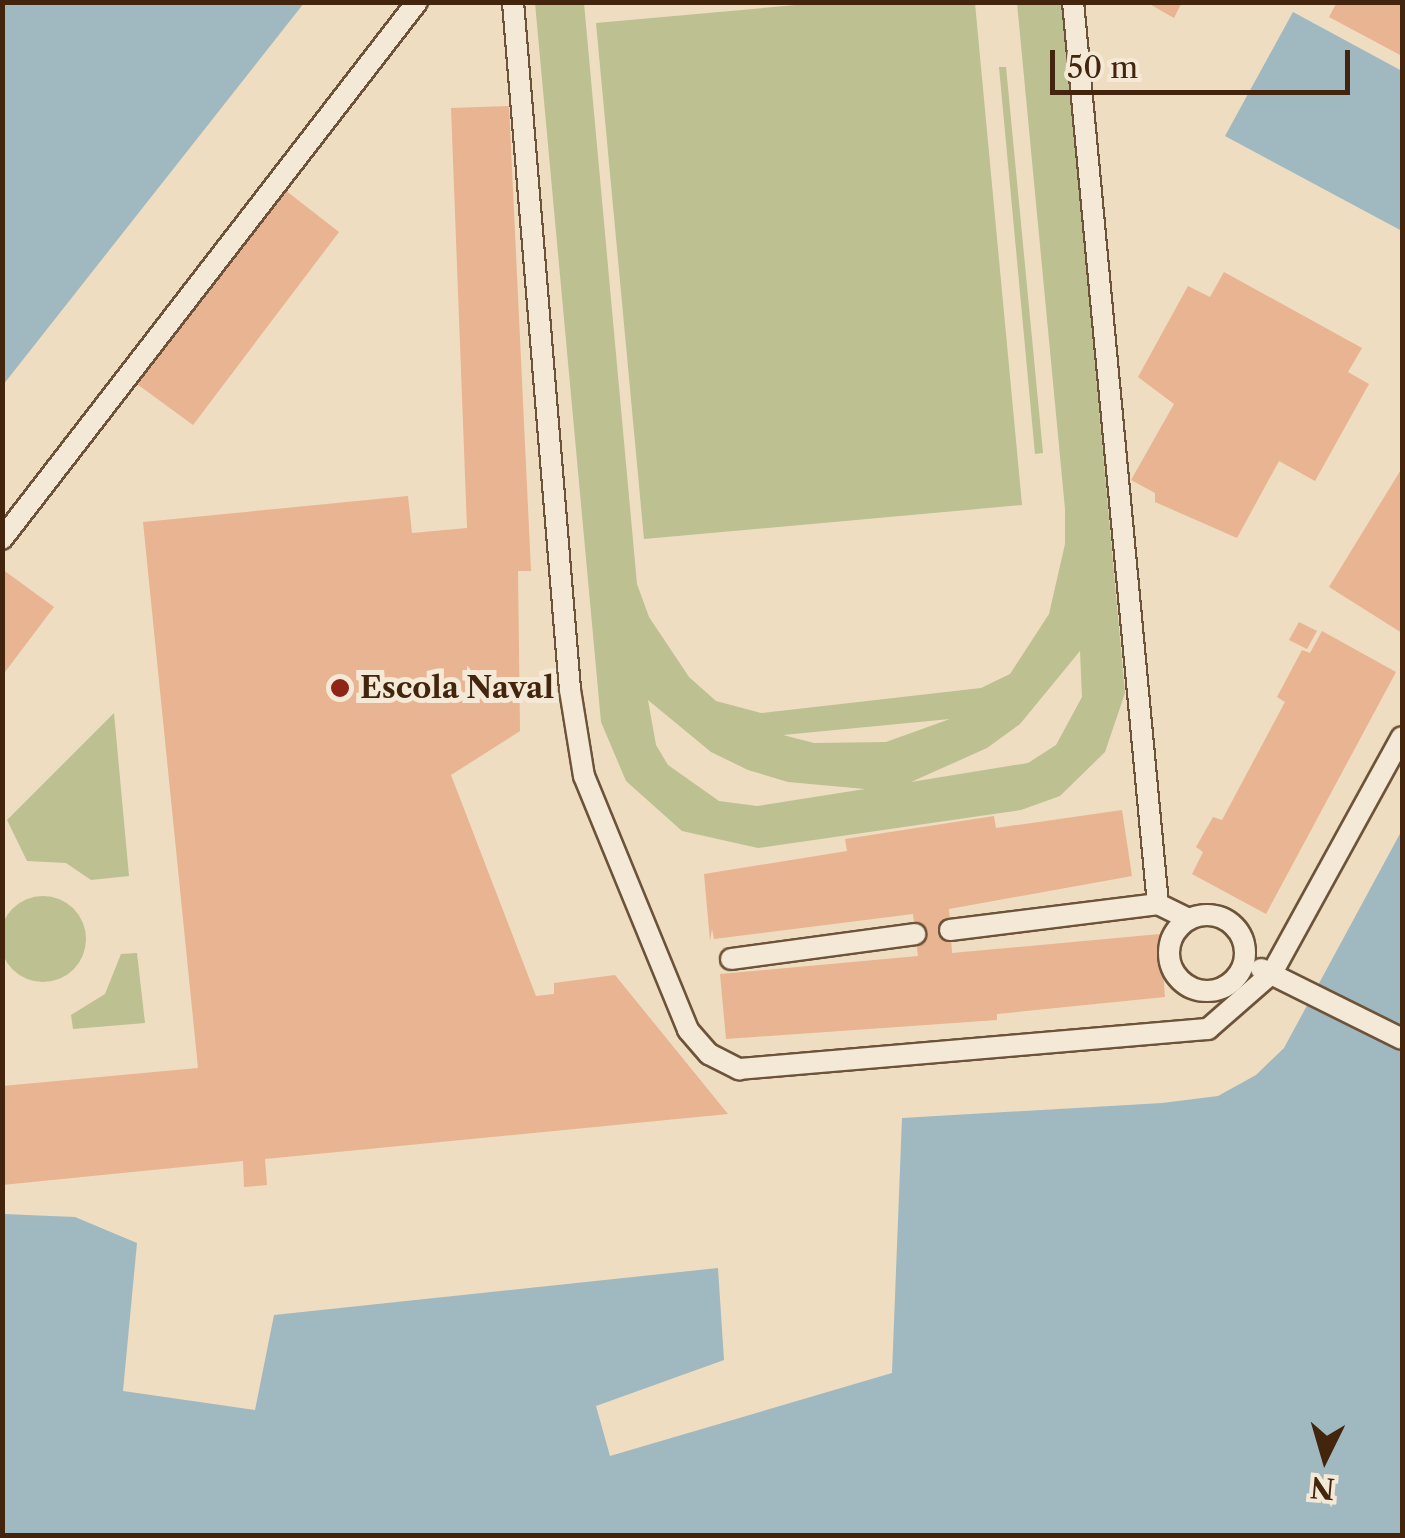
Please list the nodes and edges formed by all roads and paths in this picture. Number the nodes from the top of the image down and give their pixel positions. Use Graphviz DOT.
graph roads {
  1 [pos="418,2"];
  2 [pos="513,2"];
  3 [pos="1073,2"];
  4 [pos="2,539"];
  5 [pos="1402,737"];
  6 [pos="1158,904"];
  7 [pos="1189,919"];
  8 [pos="950,930"];
  9 [pos="915,934"];
  10 [pos="731,959"];
  11 [pos="1245,962"];
  12 [pos="1272,973"];
  13 [pos="1402,1039"];
  1 -- 4 [label="lane"];
  2 -- 12 [label="lane"];
  3 -- 6 [label="lane"];
  5 -- 12 [label="lane"];
  6 -- 7 [label="lane"];
  6 -- 8 [label="lane"];
  7 -- 11 [label="lane"];
  7 -- 11 [label="lane"];
  9 -- 10 [label="lane"];
  11 -- 12 [label="lane"];
  12 -- 13 [label="lane"];
}
